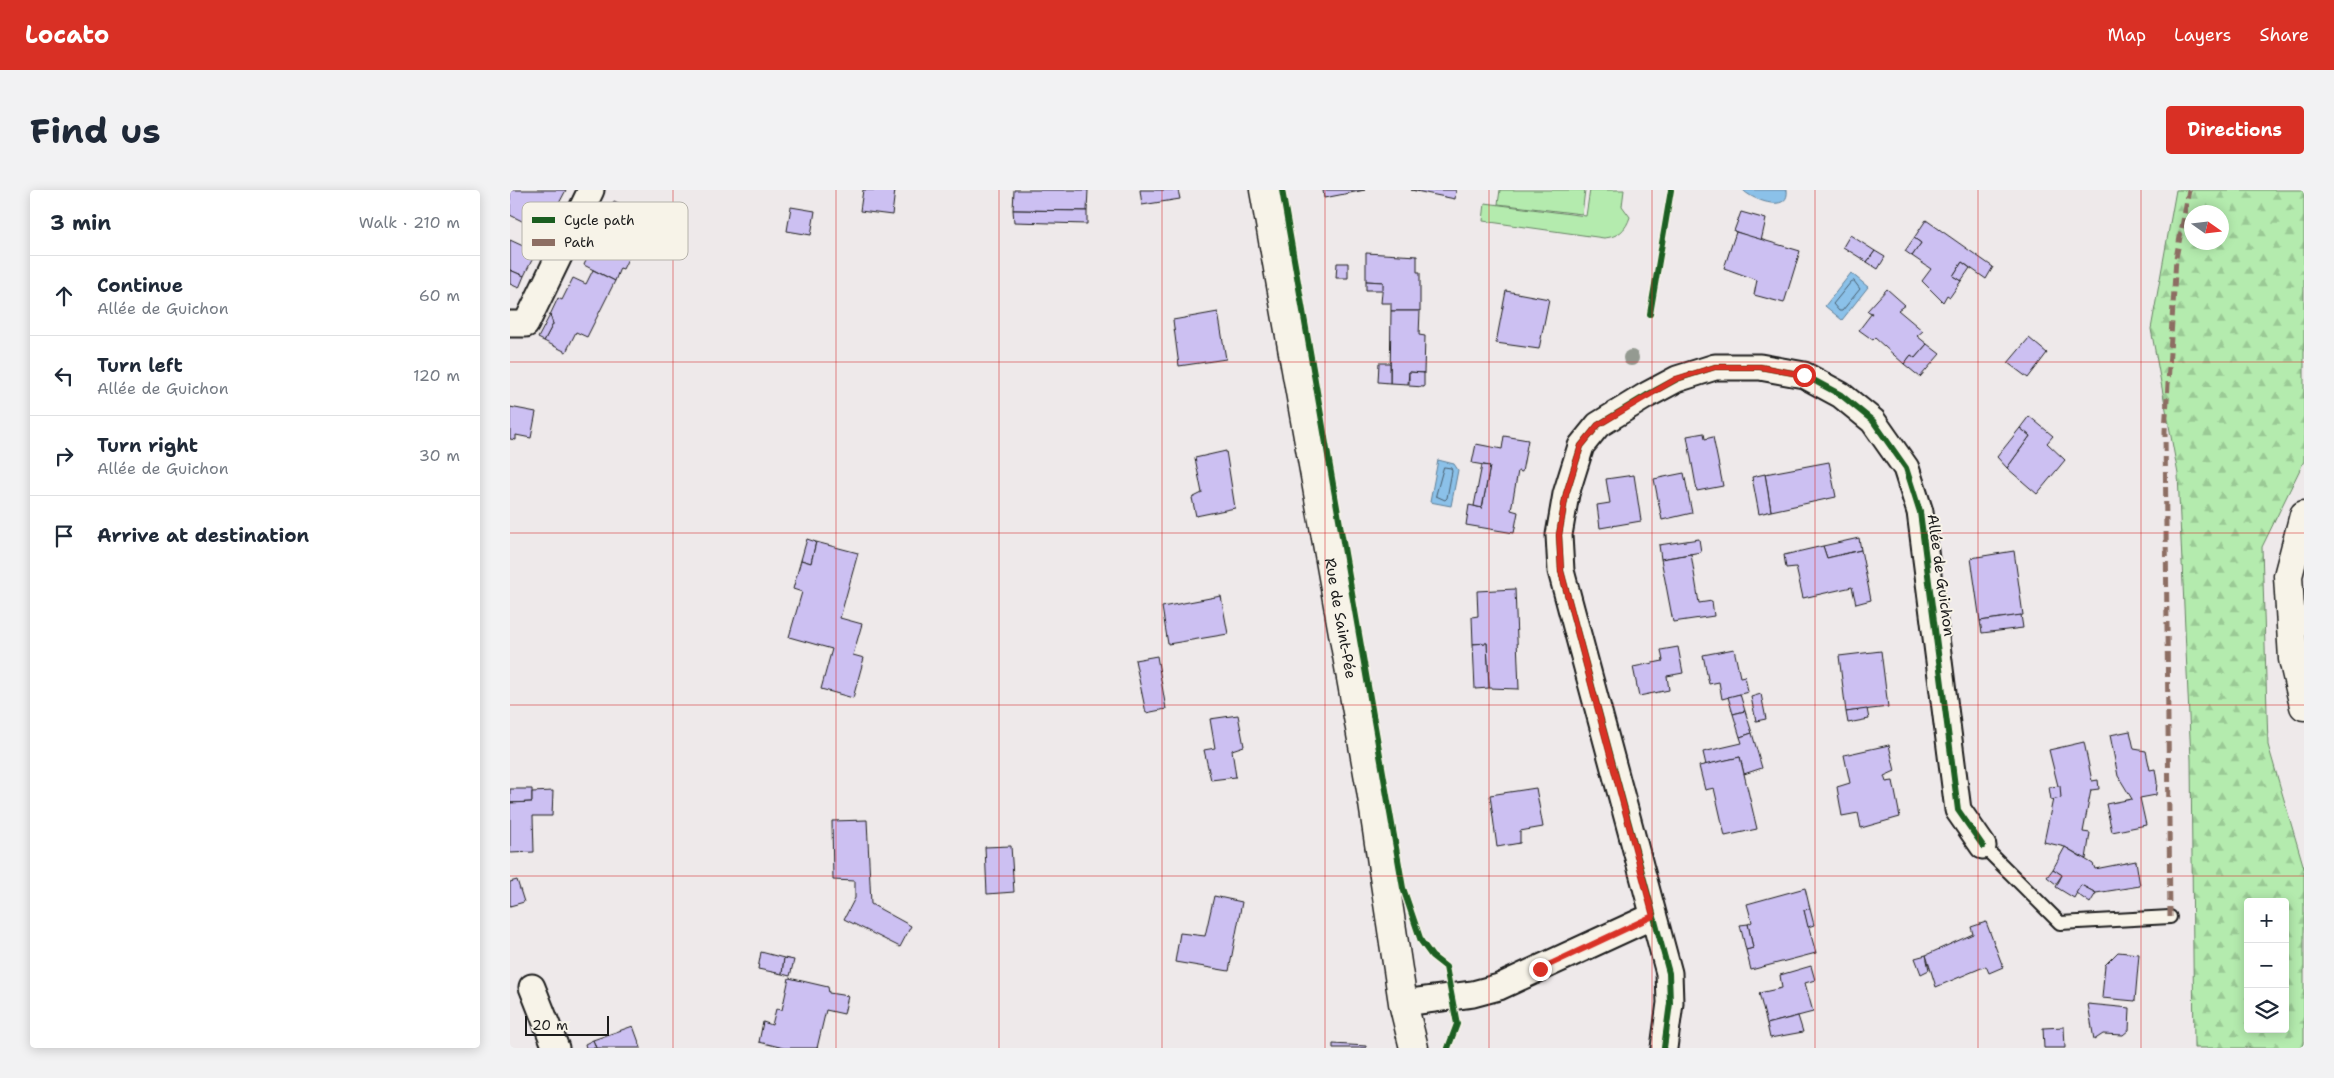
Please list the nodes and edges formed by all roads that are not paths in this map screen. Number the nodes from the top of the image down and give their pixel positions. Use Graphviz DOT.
graph roads {
  1 [pos="591,190"];
  2 [pos="1264,190"];
  3 [pos="585,202"];
  4 [pos="557,260"];
  5 [pos="510,324"];
  6 [pos="2304,515"];
  7 [pos="2304,706"];
  8 [pos="1983,846"];
  9 [pos="1653,916"];
  10 [pos="2170,917"];
  11 [pos="532,987"];
  12 [pos="1402,1003"];
  13 [pos="556,1048"];
  14 [pos="1414,1048"];
  15 [pos="1664,1048"];
  1 -- 3 [label="street"];
  2 -- 12 [label="main road, Rue de Saint-Pée"];
  4 -- 5 [label="street"];
  6 -- 7 [label="main road"];
  8 -- 9 [label="street, Allée de Guichon"];
  8 -- 10 [label="lane"];
  9 -- 12 [label="street"];
  9 -- 15 [label="street, Allée de Guichon"];
  11 -- 13 [label="street"];
  12 -- 14 [label="main road, Rue de Saint-Pée"];
}
